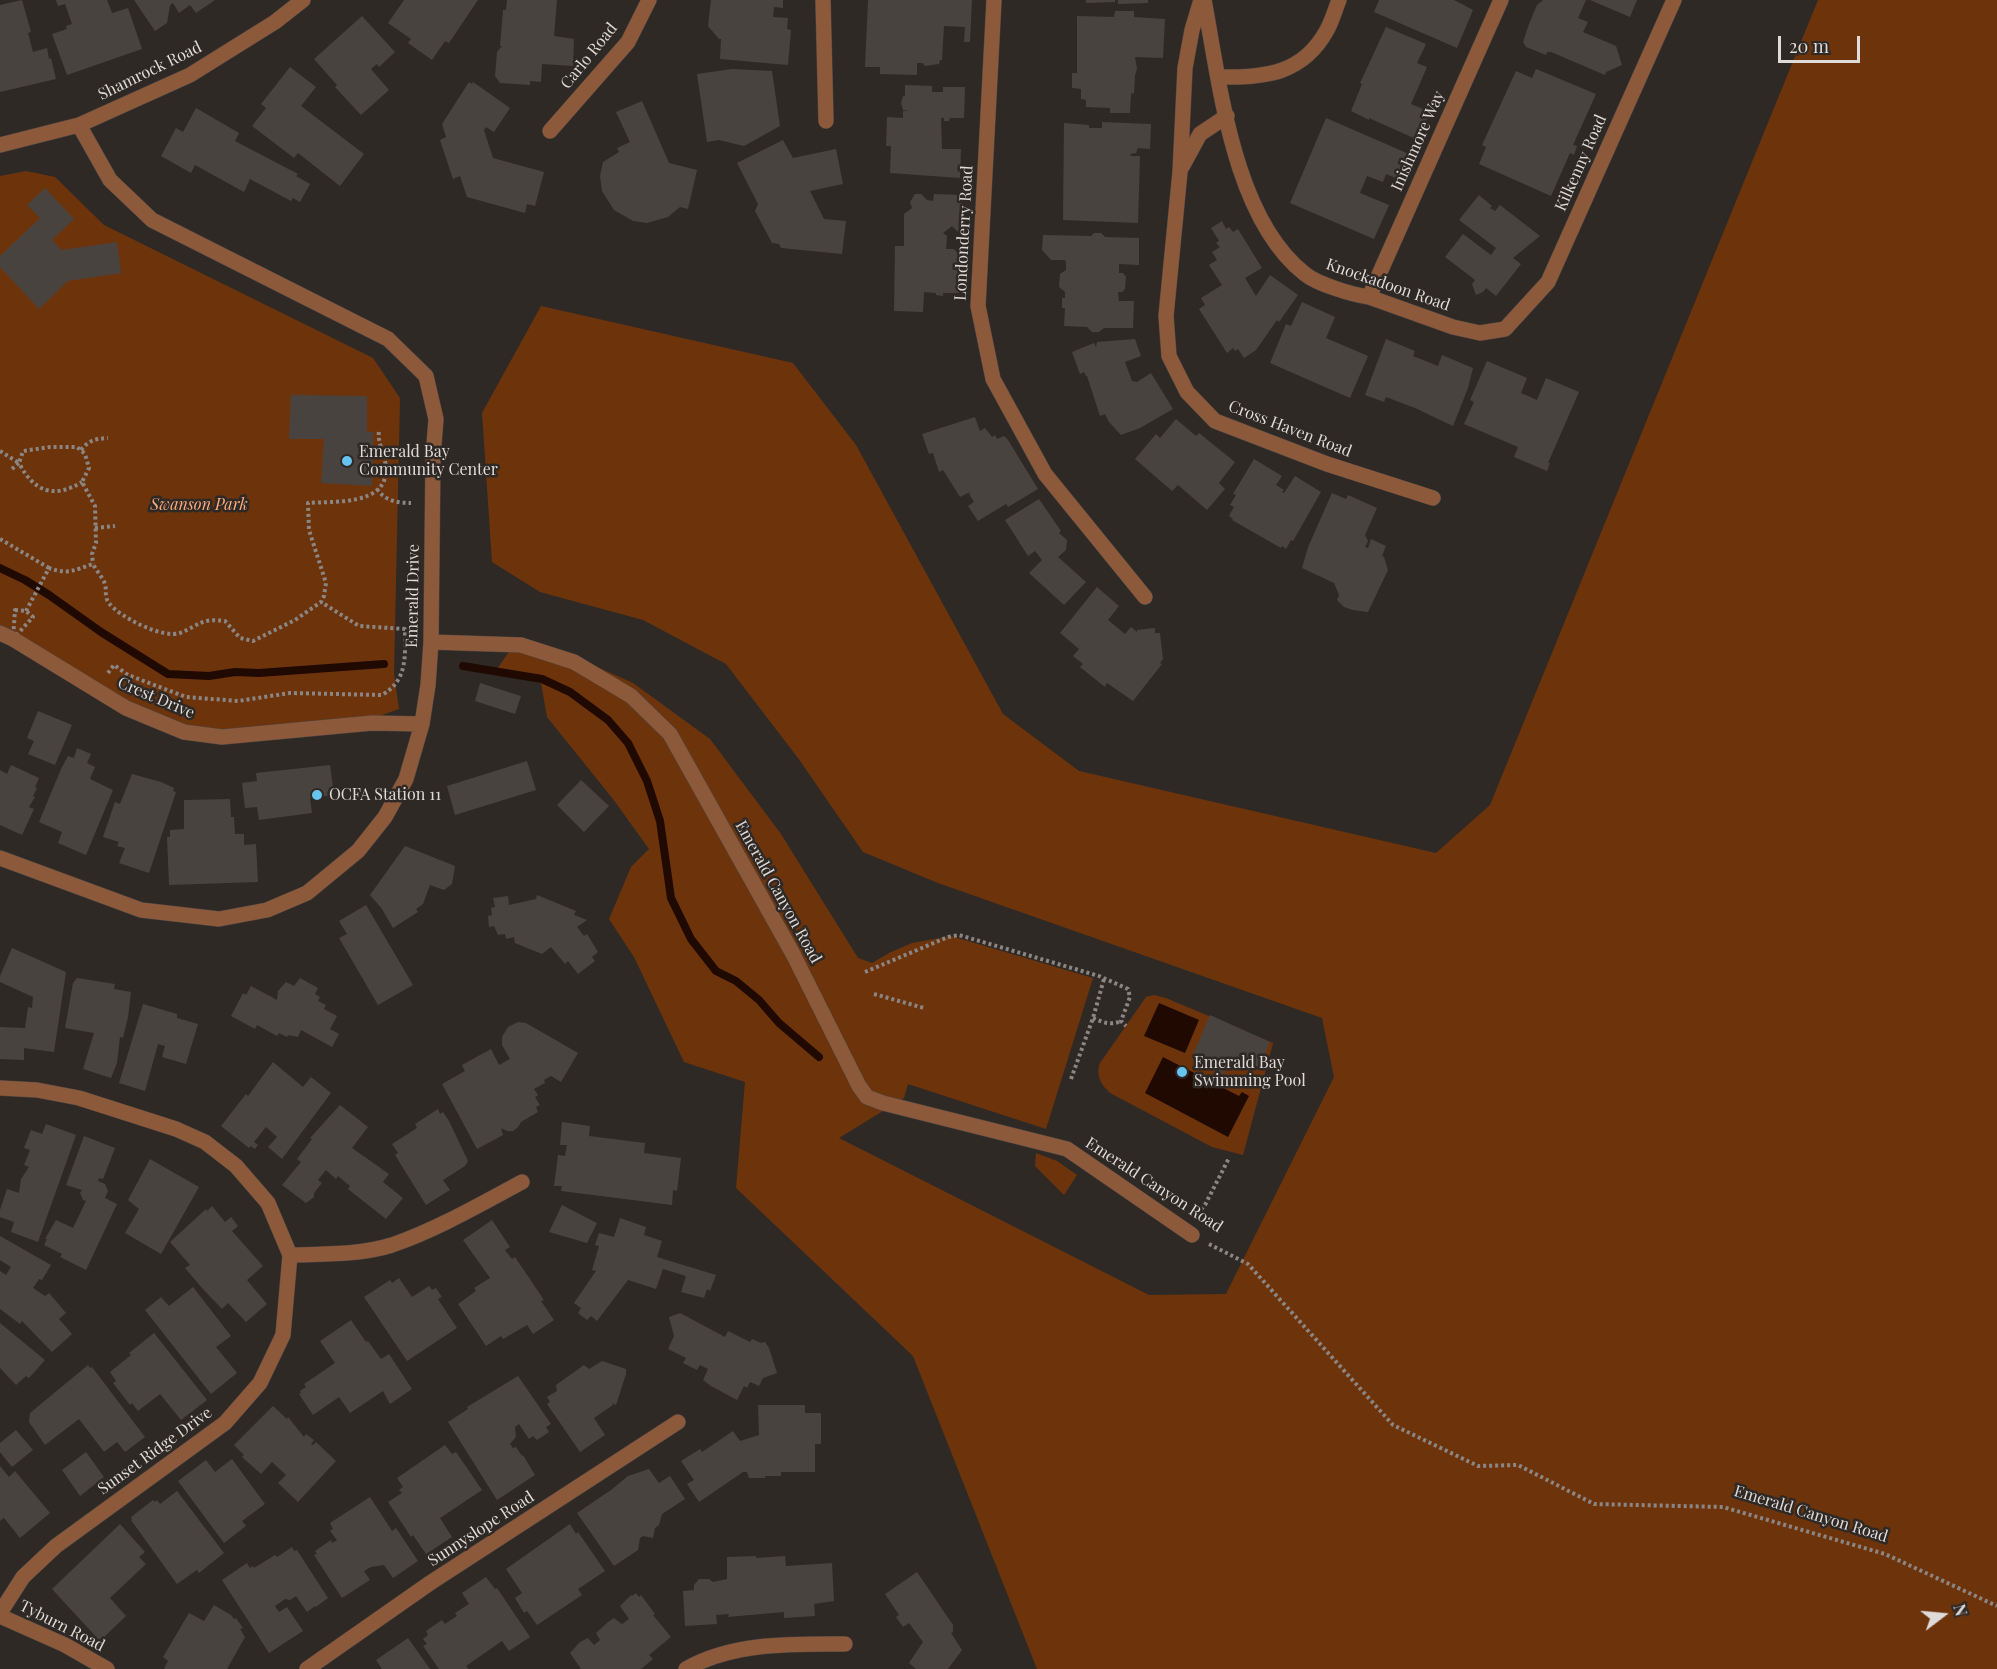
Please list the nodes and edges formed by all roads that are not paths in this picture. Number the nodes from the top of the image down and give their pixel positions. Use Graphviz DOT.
graph roads {
  1 [pos="303,0"];
  2 [pos="649,0"];
  3 [pos="823,0"];
  4 [pos="994,0"];
  5 [pos="1203,0"];
  6 [pos="1340,0"];
  7 [pos="1501,0"];
  8 [pos="1674,0"];
  9 [pos="1219,77"];
  10 [pos="1227,116"];
  11 [pos="826,121"];
  12 [pos="79,125"];
  13 [pos="550,131"];
  14 [pos="0,145"];
  15 [pos="1179,172"];
  16 [pos="1369,297"];
  17 [pos="1505,329"];
  18 [pos="1433,498"];
  19 [pos="1145,597"];
  20 [pos="0,633"];
  21 [pos="431,642"];
  22 [pos="422,724"];
  23 [pos="0,858"];
  24 [pos="0,1088"];
  25 [pos="522,1182"];
  26 [pos="1188,1232"];
  27 [pos="290,1255"];
  28 [pos="678,1422"];
  29 [pos="0,1614"];
  30 [pos="845,1644"];
  31 [pos="107,1669"];
  32 [pos="307,1669"];
  33 [pos="686,1669"];
  1 -- 12 [label="street, Shamrock Road"];
  2 -- 13 [label="street, Carlo Road"];
  3 -- 11 [label="street"];
  4 -- 19 [label="street, Londonderry Road"];
  5 -- 9 [label="street, Knockadoon Road"];
  5 -- 15 [label="street, Cross Haven Road"];
  6 -- 9 [label="street"];
  7 -- 16 [label="street, Inishmore Way"];
  8 -- 17 [label="street, Kilkenny Road"];
  9 -- 10 [label="street, Knockadoon Road"];
  10 -- 15 [label="street, Cross Haven Road"];
  10 -- 16 [label="street, Knockadoon Road"];
  12 -- 14 [label="street, Shamrock Road"];
  12 -- 21 [label="street, Emerald Drive"];
  15 -- 18 [label="street, Cross Haven Road"];
  16 -- 17 [label="street, Knockadoon Road"];
  20 -- 22 [label="street, Crest Drive"];
  21 -- 22 [label="street, Emerald Drive"];
  21 -- 26 [label="street, Emerald Canyon Road"];
  22 -- 23 [label="street, Emerald Drive"];
  24 -- 27 [label="street, Sunset Ridge Drive"];
  25 -- 27 [label="street"];
  27 -- 29 [label="street, Sunset Ridge Drive"];
  28 -- 32 [label="street, Sunnyslope Road"];
  29 -- 31 [label="street, Tyburn Road"];
  30 -- 33 [label="street"];
}
